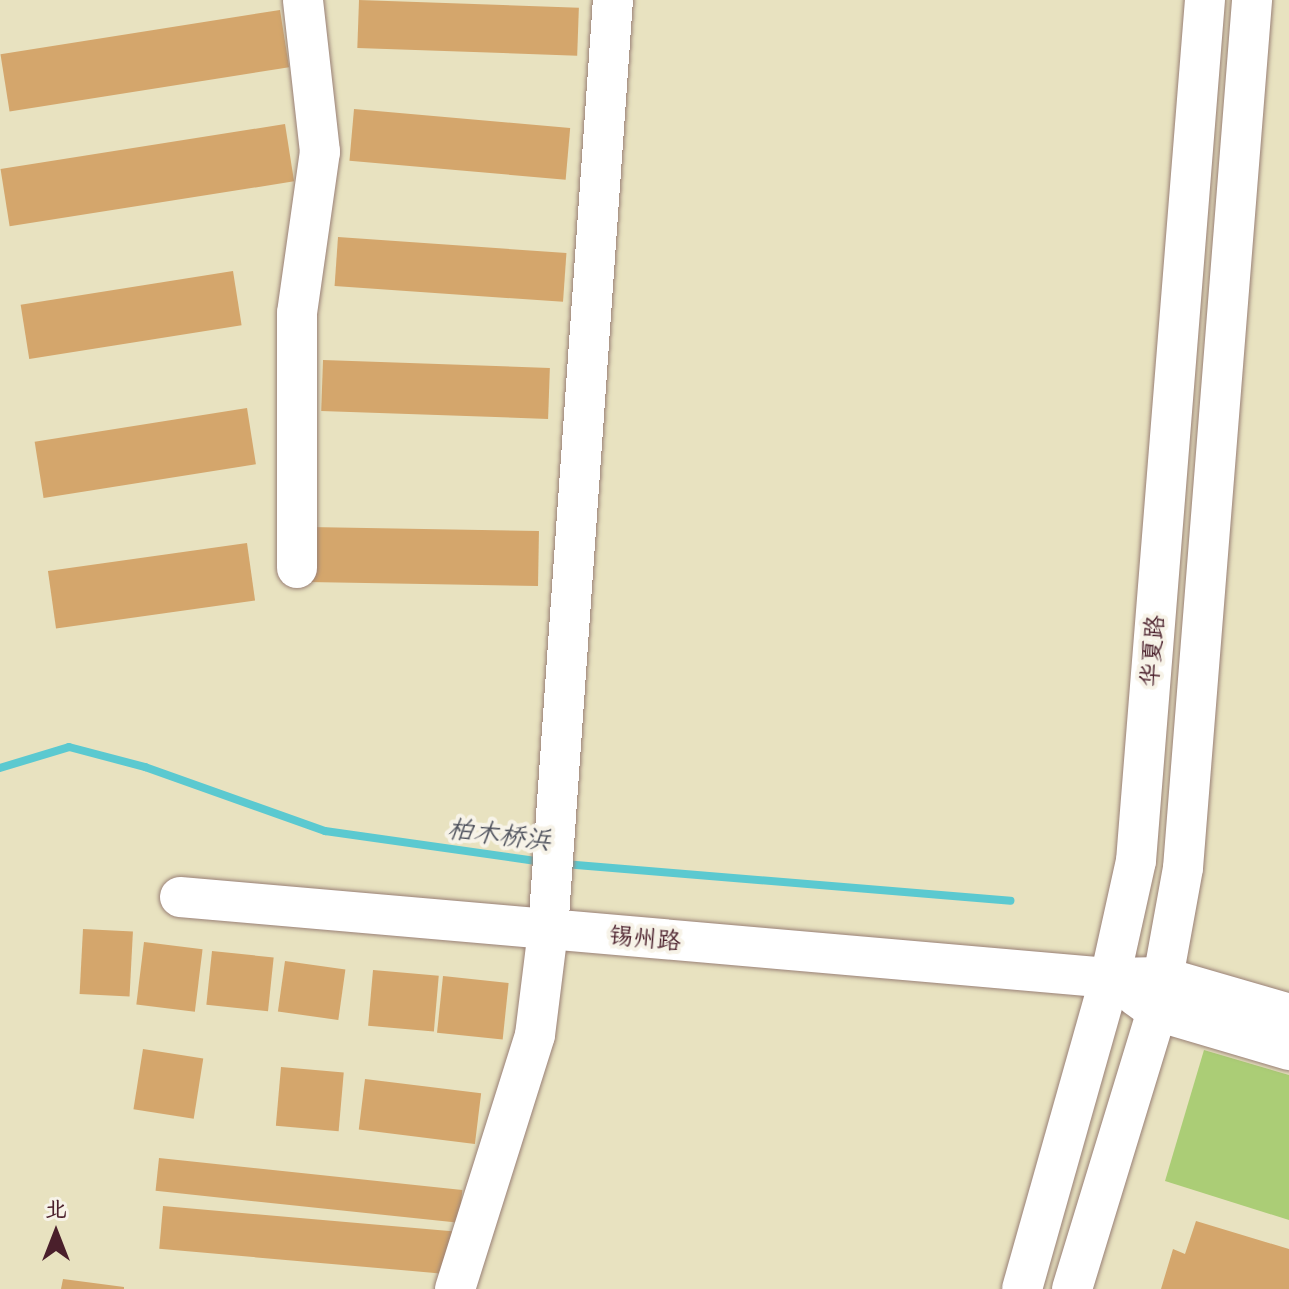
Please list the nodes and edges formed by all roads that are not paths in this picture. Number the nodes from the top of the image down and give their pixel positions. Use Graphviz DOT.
graph roads {
  1 [pos="303,0"];
  2 [pos="613,0"];
  3 [pos="1205,0"];
  4 [pos="1252,0"];
  5 [pos="297,568"];
  6 [pos="180,897"];
  7 [pos="548,931"];
  8 [pos="1110,978"];
  9 [pos="1159,994"];
  10 [pos="1289,1014"];
  11 [pos="1289,1050"];
  12 [pos="455,1289"];
  13 [pos="1022,1289"];
  14 [pos="1072,1289"];
  1 -- 5 [label="street"];
  2 -- 7 [label="street"];
  3 -- 8 [label="street, 华夏路"];
  4 -- 9 [label="street, 华夏路"];
  6 -- 7 [label="street, 锡州路"];
  7 -- 8 [label="street, 锡州路"];
  7 -- 12 [label="street"];
  8 -- 9 [label="street, 锡州路"];
  8 -- 13 [label="street, 华夏路"];
  9 -- 10 [label="street, 锡州路"];
  9 -- 11 [label="street, 锡州路"];
  9 -- 14 [label="street, 华夏路"];
}
